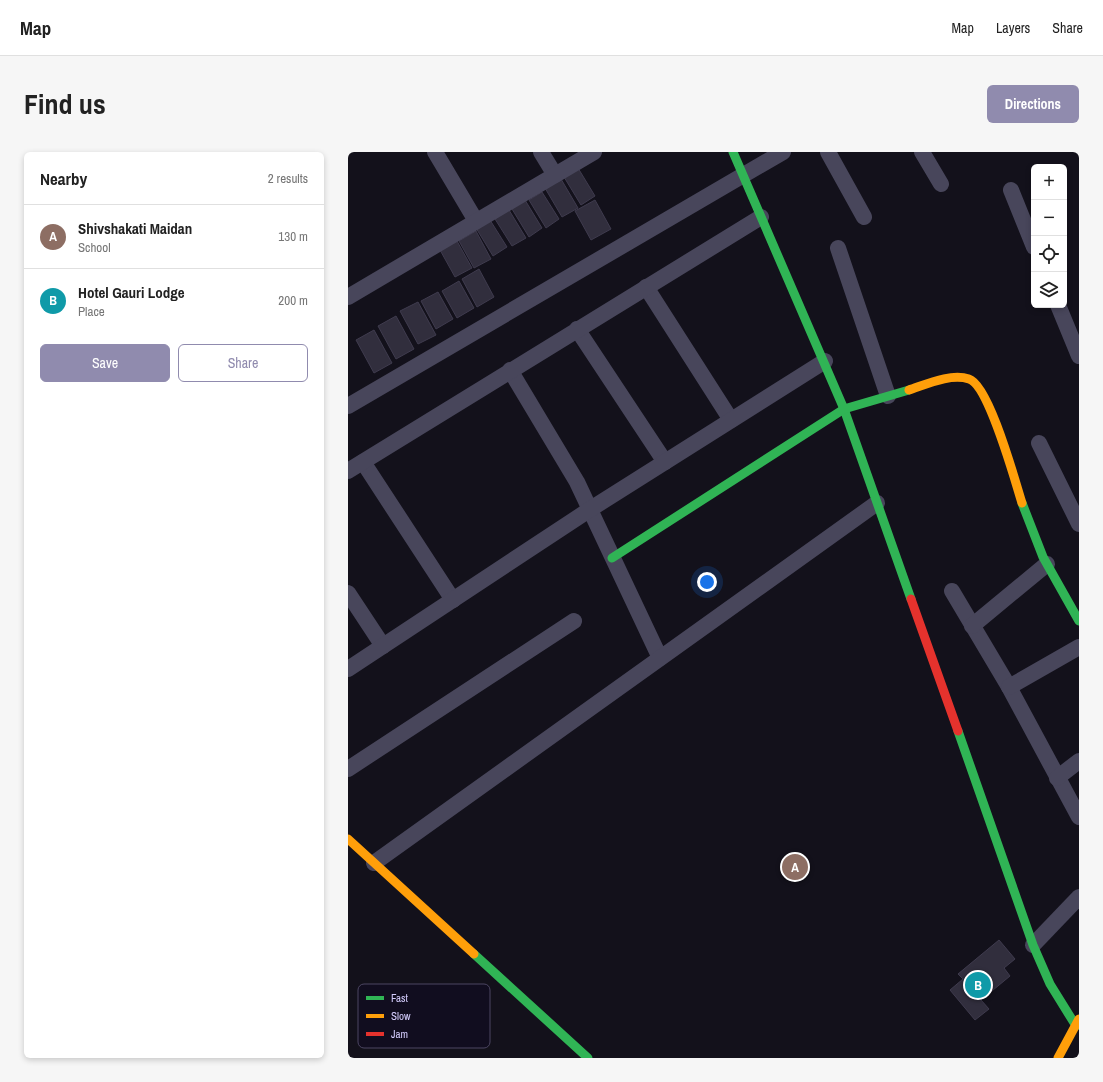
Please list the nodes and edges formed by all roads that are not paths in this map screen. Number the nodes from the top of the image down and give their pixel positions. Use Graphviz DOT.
graph roads {
  1 [pos="434,152"];
  2 [pos="541,152"];
  3 [pos="594,152"];
  4 [pos="733,152"];
  5 [pos="784,152"];
  6 [pos="828,152"];
  7 [pos="922,152"];
  8 [pos="555,175"];
  9 [pos="743,175"];
  10 [pos="941,184"];
  11 [pos="1011,190"];
  12 [pos="761,217"];
  13 [pos="864,217"];
  14 [pos="476,221"];
  15 [pos="1031,240"];
  16 [pos="838,248"];
  17 [pos="646,287"];
  18 [pos="348,297"];
  19 [pos="1059,308"];
  20 [pos="577,329"];
  21 [pos="1079,356"];
  22 [pos="825,361"];
  23 [pos="510,370"];
  24 [pos="888,396"];
  25 [pos="348,406"];
  26 [pos="844,409"];
  27 [pos="731,420"];
  28 [pos="1039,444"];
  29 [pos="363,462"];
  30 [pos="665,462"];
  31 [pos="348,471"];
  32 [pos="877,503"];
  33 [pos="589,510"];
  34 [pos="1079,524"];
  35 [pos="612,558"];
  36 [pos="1047,564"];
  37 [pos="952,591"];
  38 [pos="348,593"];
  39 [pos="453,600"];
  40 [pos="574,621"];
  41 [pos="1079,621"];
  42 [pos="972,626"];
  43 [pos="383,646"];
  44 [pos="1079,647"];
  45 [pos="660,658"];
  46 [pos="348,669"];
  47 [pos="1008,687"];
  48 [pos="1079,761"];
  49 [pos="348,769"];
  50 [pos="1057,778"];
  51 [pos="1079,817"];
  52 [pos="348,839"];
  53 [pos="374,863"];
  54 [pos="1079,897"];
  55 [pos="1033,945"];
  56 [pos="1077,1023"];
  57 [pos="588,1058"];
  58 [pos="1058,1058"];
  1 -- 14 [label="street"];
  2 -- 8 [label="street"];
  3 -- 8 [label="street"];
  4 -- 9 [label="street"];
  5 -- 9 [label="street"];
  6 -- 13 [label="street"];
  7 -- 10 [label="street"];
  8 -- 14 [label="street"];
  9 -- 12 [label="street"];
  9 -- 25 [label="street"];
  11 -- 15 [label="street"];
  12 -- 17 [label="street"];
  12 -- 22 [label="street"];
  14 -- 18 [label="street"];
  16 -- 24 [label="street"];
  17 -- 20 [label="street"];
  17 -- 27 [label="street"];
  19 -- 21 [label="street"];
  20 -- 23 [label="street"];
  20 -- 30 [label="street"];
  22 -- 26 [label="street"];
  22 -- 27 [label="street"];
  23 -- 29 [label="street"];
  23 -- 33 [label="street"];
  24 -- 26 [label="street"];
  24 -- 36 [label="street"];
  26 -- 32 [label="street"];
  26 -- 35 [label="street"];
  27 -- 30 [label="street"];
  28 -- 34 [label="street"];
  29 -- 31 [label="street"];
  29 -- 39 [label="street"];
  30 -- 33 [label="street"];
  32 -- 45 [label="street"];
  32 -- 55 [label="street"];
  33 -- 35 [label="street"];
  33 -- 39 [label="street"];
  35 -- 45 [label="street"];
  36 -- 41 [label="street"];
  36 -- 42 [label="street"];
  37 -- 42 [label="street"];
  38 -- 43 [label="street"];
  39 -- 43 [label="street"];
  40 -- 49 [label="street"];
  42 -- 47 [label="street"];
  43 -- 46 [label="street"];
  44 -- 47 [label="street"];
  45 -- 53 [label="street"];
  47 -- 50 [label="street"];
  48 -- 50 [label="street"];
  50 -- 51 [label="street"];
  52 -- 53 [label="street"];
  53 -- 57 [label="street"];
  54 -- 55 [label="street"];
  55 -- 56 [label="street"];
  56 -- 58 [label="street"];
}
